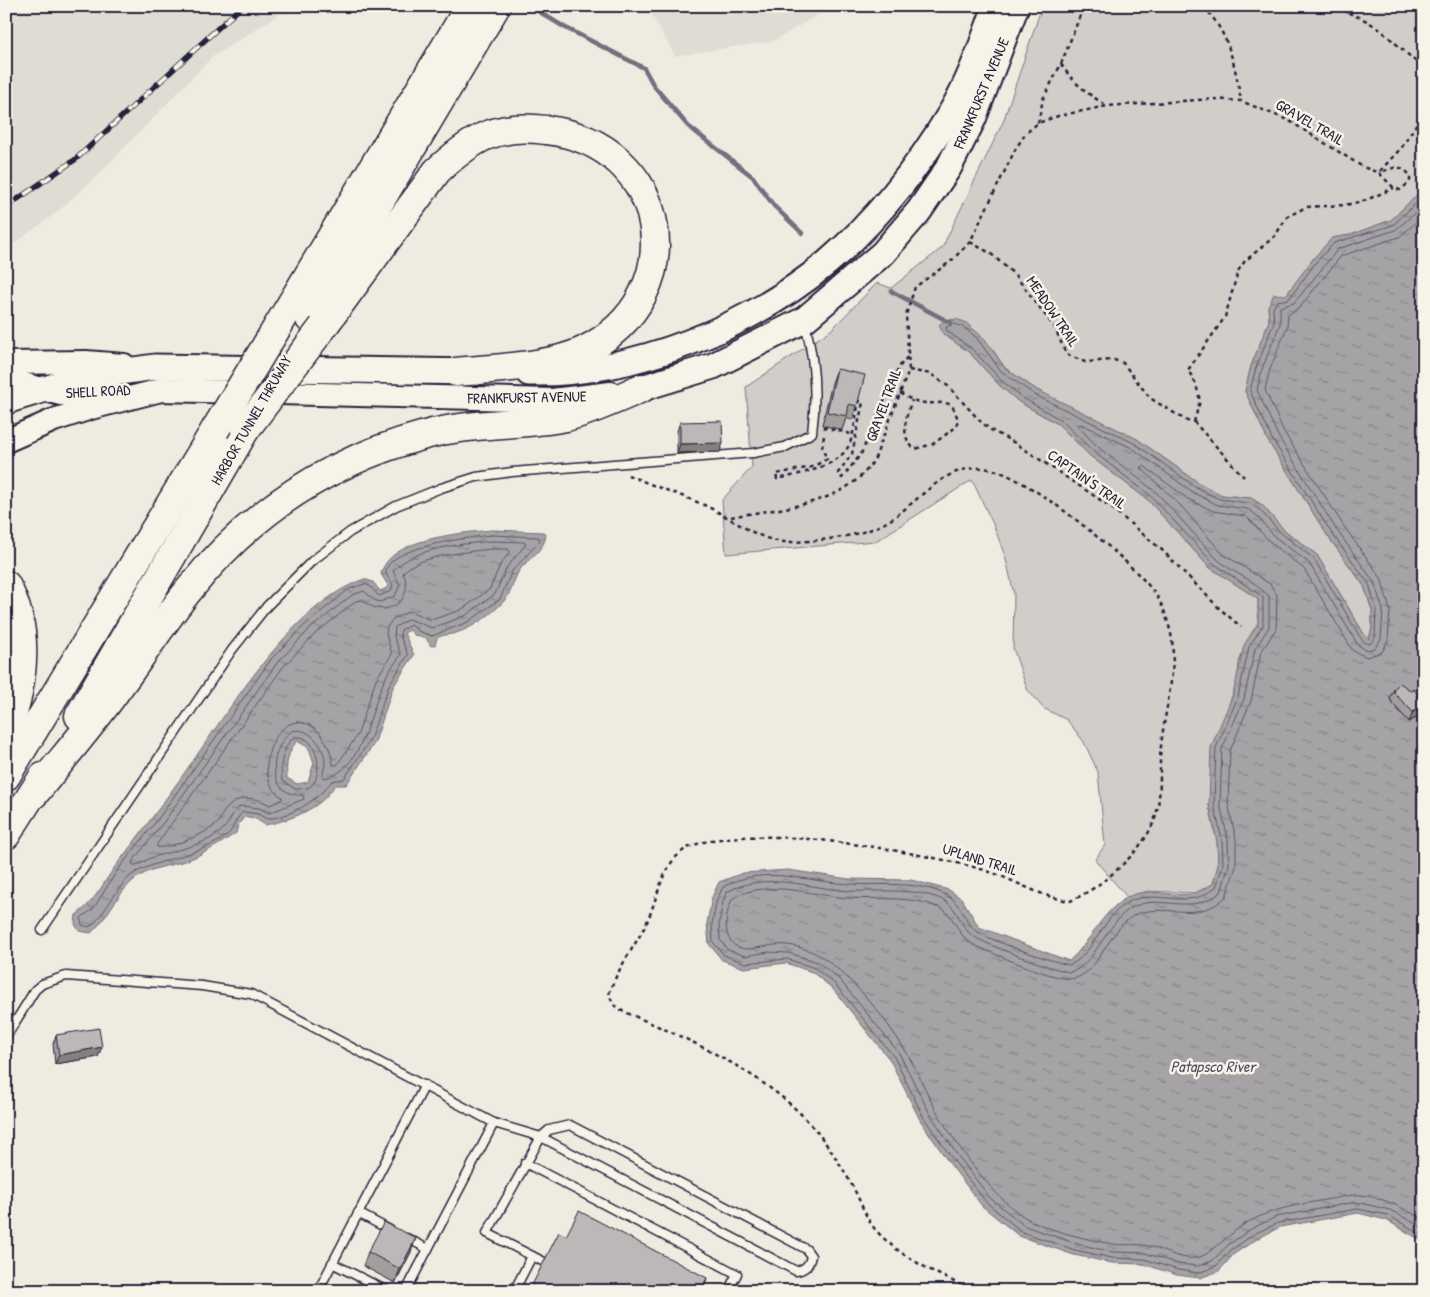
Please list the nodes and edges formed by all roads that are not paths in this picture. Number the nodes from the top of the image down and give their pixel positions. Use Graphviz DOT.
graph roads {
  1 [pos="470,6"];
  2 [pos="496,6"];
  3 [pos="996,6"];
  4 [pos="1016,6"];
  5 [pos="415,119"];
  6 [pos="914,169"];
  7 [pos="744,318"];
  8 [pos="804,320"];
  9 [pos="314,327"];
  10 [pos="6,363"];
  11 [pos="456,372"];
  12 [pos="6,379"];
  13 [pos="158,379"];
  14 [pos="642,388"];
  15 [pos="42,389"];
  16 [pos="6,401"];
  17 [pos="6,441"];
  18 [pos="6,585"];
  19 [pos="6,733"];
  20 [pos="6,776"];
  21 [pos="34,794"];
  22 [pos="6,835"];
  23 [pos="42,930"];
  24 [pos="6,1037"];
  25 [pos="425,1085"];
  26 [pos="494,1123"];
  27 [pos="541,1137"];
  28 [pos="525,1163"];
  29 [pos="358,1213"];
  30 [pos="428,1249"];
  31 [pos="532,1256"];
  32 [pos="332,1263"];
  33 [pos="546,1263"];
  34 [pos="318,1291"];
  35 [pos="387,1291"];
  36 [pos="406,1291"];
  37 [pos="514,1291"];
  38 [pos="728,1291"];
  1 -- 5 [label="highway, HARBOR TUNNEL THRUWAY"];
  2 -- 5 [label="highway, HARBOR TUNNEL THRUWAY"];
  3 -- 6 [label="main road, FRANKFURST AVENUE"];
  4 -- 8 [label="main road, FRANKFURST AVENUE"];
  5 -- 9 [label="highway, HARBOR TUNNEL THRUWAY"];
  5 -- 20 [label="highway, HARBOR TUNNEL THRUWAY, bridge"];
  6 -- 7 [label="main road, FRANKFURST AVENUE"];
  6 -- 8 [label="main road"];
  7 -- 8 [label="main road"];
  7 -- 11 [label="main road, FRANKFURST AVENUE"];
  8 -- 14 [label="main road, FRANKFURST AVENUE"];
  8 -- 23 [label="lane"];
  9 -- 11 [label="highway"];
  9 -- 21 [label="highway, HARBOR TUNNEL THRUWAY, bridge"];
  10 -- 13 [label="main road, SHELL ROAD"];
  11 -- 13 [label="main road, FRANKFURST AVENUE"];
  12 -- 15 [label="main road"];
  13 -- 14 [label="main road, FRANKFURST AVENUE"];
  13 -- 15 [label="main road, FRANKFURST AVENUE"];
  13 -- 17 [label="main road, FRANKFURST AVENUE"];
  14 -- 21 [label="highway"];
  15 -- 16 [label="main road, FRANKFURST AVENUE"];
  18 -- 19 [label="highway"];
  21 -- 22 [label="highway, HARBOR TUNNEL THRUWAY"];
  24 -- 25 [label="lane"];
  25 -- 26 [label="lane"];
  25 -- 29 [label="lane"];
  26 -- 27 [label="lane"];
  26 -- 30 [label="lane"];
  27 -- 27 [label="lane"];
  27 -- 28 [label="lane"];
  28 -- 31 [label="lane"];
  28 -- 38 [label="lane"];
  29 -- 30 [label="lane"];
  29 -- 32 [label="lane"];
  30 -- 36 [label="lane"];
  31 -- 33 [label="lane"];
  31 -- 37 [label="lane"];
  32 -- 34 [label="lane"];
  32 -- 35 [label="lane"];
}
